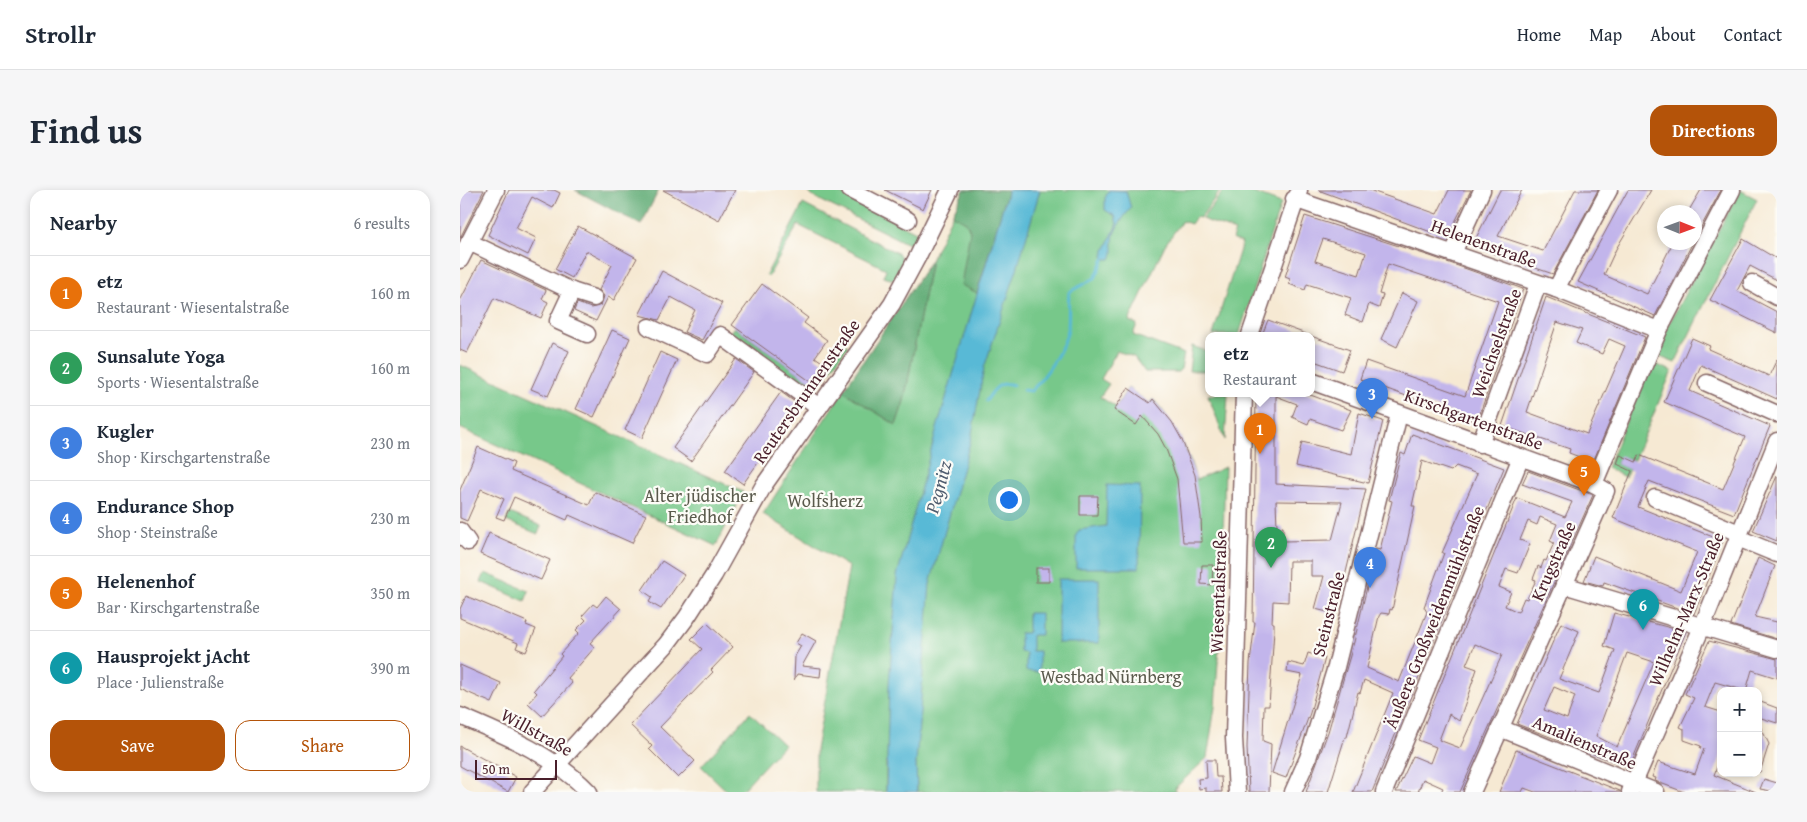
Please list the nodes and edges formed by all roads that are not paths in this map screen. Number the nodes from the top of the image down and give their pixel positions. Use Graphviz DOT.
graph roads {
  1 [pos="496,190"];
  2 [pos="850,190"];
  3 [pos="950,190"];
  4 [pos="1482,190"];
  5 [pos="1609,190"];
  6 [pos="1732,190"];
  7 [pos="1297,195"];
  8 [pos="908,220"];
  9 [pos="469,242"];
  10 [pos="1453,253"];
  11 [pos="460,260"];
  12 [pos="1538,284"];
  13 [pos="1752,284"];
  14 [pos="1556,289"];
  15 [pos="572,291"];
  16 [pos="1777,297"];
  17 [pos="594,298"];
  18 [pos="649,327"];
  19 [pos="1659,330"];
  20 [pos="1251,332"];
  21 [pos="587,334"];
  22 [pos="1315,382"];
  23 [pos="1707,383"];
  24 [pos="1244,397"];
  25 [pos="819,407"];
  26 [pos="1399,414"];
  27 [pos="1777,414"];
  28 [pos="1777,441"];
  29 [pos="1480,444"];
  30 [pos="1521,457"];
  31 [pos="1594,484"];
  32 [pos="1655,498"];
  33 [pos="1739,535"];
  34 [pos="1777,554"];
  35 [pos="1564,585"];
  36 [pos="1702,627"];
  37 [pos="1777,649"];
  38 [pos="460,716"];
  39 [pos="1500,728"];
  40 [pos="558,764"];
  41 [pos="1632,788"];
  42 [pos="532,792"];
  43 [pos="589,792"];
  44 [pos="1237,792"];
  45 [pos="1293,792"];
  46 [pos="1384,792"];
  47 [pos="1472,792"];
  48 [pos="1656,792"];
  1 -- 9 [label="street"];
  2 -- 8 [label="street"];
  3 -- 25 [label="street, Reutersbrunnenstraße"];
  4 -- 10 [label="street"];
  5 -- 14 [label="street"];
  6 -- 19 [label="street"];
  7 -- 10 [label="street, Helenenstraße"];
  7 -- 20 [label="street"];
  9 -- 11 [label="street"];
  9 -- 15 [label="street"];
  10 -- 12 [label="street, Helenenstraße"];
  12 -- 14 [label="street, Helenenstraße"];
  12 -- 29 [label="street, Weichselstraße"];
  13 -- 16 [label="street"];
  14 -- 19 [label="street, Helenenstraße"];
  15 -- 17 [label="street"];
  15 -- 21 [label="street"];
  18 -- 25 [label="street"];
  19 -- 31 [label="street"];
  22 -- 26 [label="street, Kirschgartenstraße"];
  23 -- 27 [label="street"];
  24 -- 44 [label="street, Wiesentalstraße"];
  25 -- 40 [label="street, Reutersbrunnenstraße"];
  26 -- 29 [label="street, Kirschgartenstraße"];
  26 -- 45 [label="street, Steinstraße"];
  28 -- 33 [label="street, Wilhelm-Marx-Straße"];
  29 -- 30 [label="street, Kirschgartenstraße"];
  30 -- 31 [label="street, Kirschgartenstraße"];
  30 -- 46 [label="street, Äußere Großweidenmühlstraße"];
  31 -- 35 [label="street, Krugstraße"];
  32 -- 33 [label="street"];
  33 -- 34 [label="street"];
  33 -- 36 [label="street, Wilhelm-Marx-Straße"];
  35 -- 36 [label="street"];
  35 -- 39 [label="street, Krugstraße"];
  36 -- 37 [label="street"];
  36 -- 41 [label="street, Wilhelm-Marx-Straße"];
  38 -- 40 [label="street, Willstraße"];
  39 -- 41 [label="street, Amalienstraße"];
  39 -- 47 [label="street, Krugstraße"];
  40 -- 42 [label="street, Reutersbrunnenstraße"];
  40 -- 43 [label="street, Willstraße"];
  41 -- 48 [label="street, Amalienstraße"];
}
